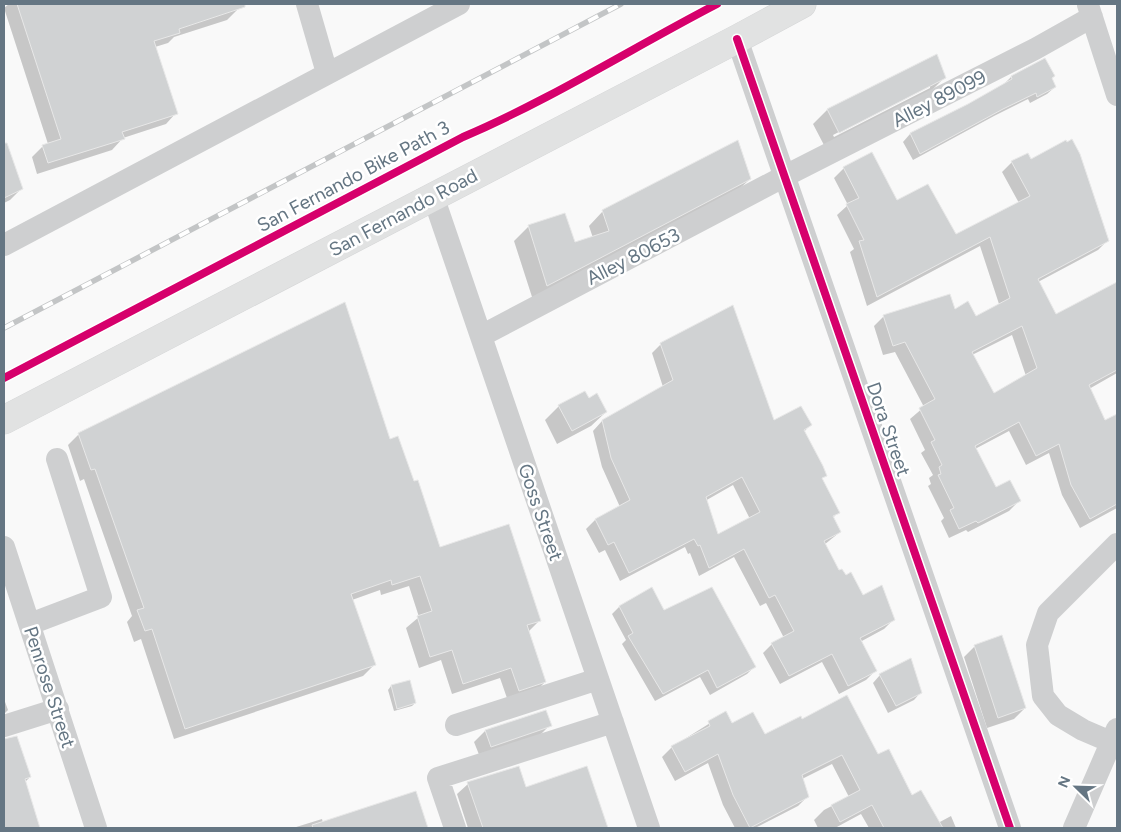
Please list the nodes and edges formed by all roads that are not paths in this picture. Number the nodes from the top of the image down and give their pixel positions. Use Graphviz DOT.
graph roads {
  1 [pos="307,4"];
  2 [pos="458,4"];
  3 [pos="802,4"];
  4 [pos="1090,10"];
  5 [pos="737,40"];
  6 [pos="328,73"];
  7 [pos="1117,95"];
  8 [pos="785,176"];
  9 [pos="433,196"];
  10 [pos="4,245"];
  11 [pos="481,336"];
  12 [pos="4,420"];
  13 [pos="57,459"];
  14 [pos="1117,544"];
  15 [pos="4,547"];
  16 [pos="30,624"];
  17 [pos="598,679"];
  18 [pos="58,709"];
  19 [pos="613,722"];
  20 [pos="456,724"];
  21 [pos="4,726"];
  22 [pos="1114,735"];
  23 [pos="96,828"];
  24 [pos="456,828"];
  25 [pos="650,828"];
  26 [pos="1010,828"];
  27 [pos="1074,828"];
  1 -- 6 [label="street"];
  2 -- 6 [label="street"];
  3 -- 5 [label="main road, San Fernando Road"];
  4 -- 7 [label="street"];
  4 -- 8 [label="street, Alley 89099"];
  5 -- 8 [label="street, Dora Street"];
  5 -- 9 [label="main road, San Fernando Road"];
  6 -- 10 [label="street"];
  8 -- 11 [label="street, Alley 80653"];
  8 -- 26 [label="street, Dora Street"];
  9 -- 11 [label="street, Goss Street"];
  9 -- 12 [label="main road, San Fernando Road"];
  11 -- 17 [label="street, Goss Street"];
  13 -- 16 [label="street"];
  14 -- 22 [label="street"];
  15 -- 16 [label="street, Penrose Street"];
  16 -- 18 [label="street, Penrose Street"];
  17 -- 19 [label="street, Goss Street"];
  17 -- 20 [label="street"];
  18 -- 21 [label="street"];
  18 -- 23 [label="street, Penrose Street"];
  19 -- 24 [label="street"];
  19 -- 25 [label="street, Goss Street"];
  22 -- 27 [label="street"];
}
